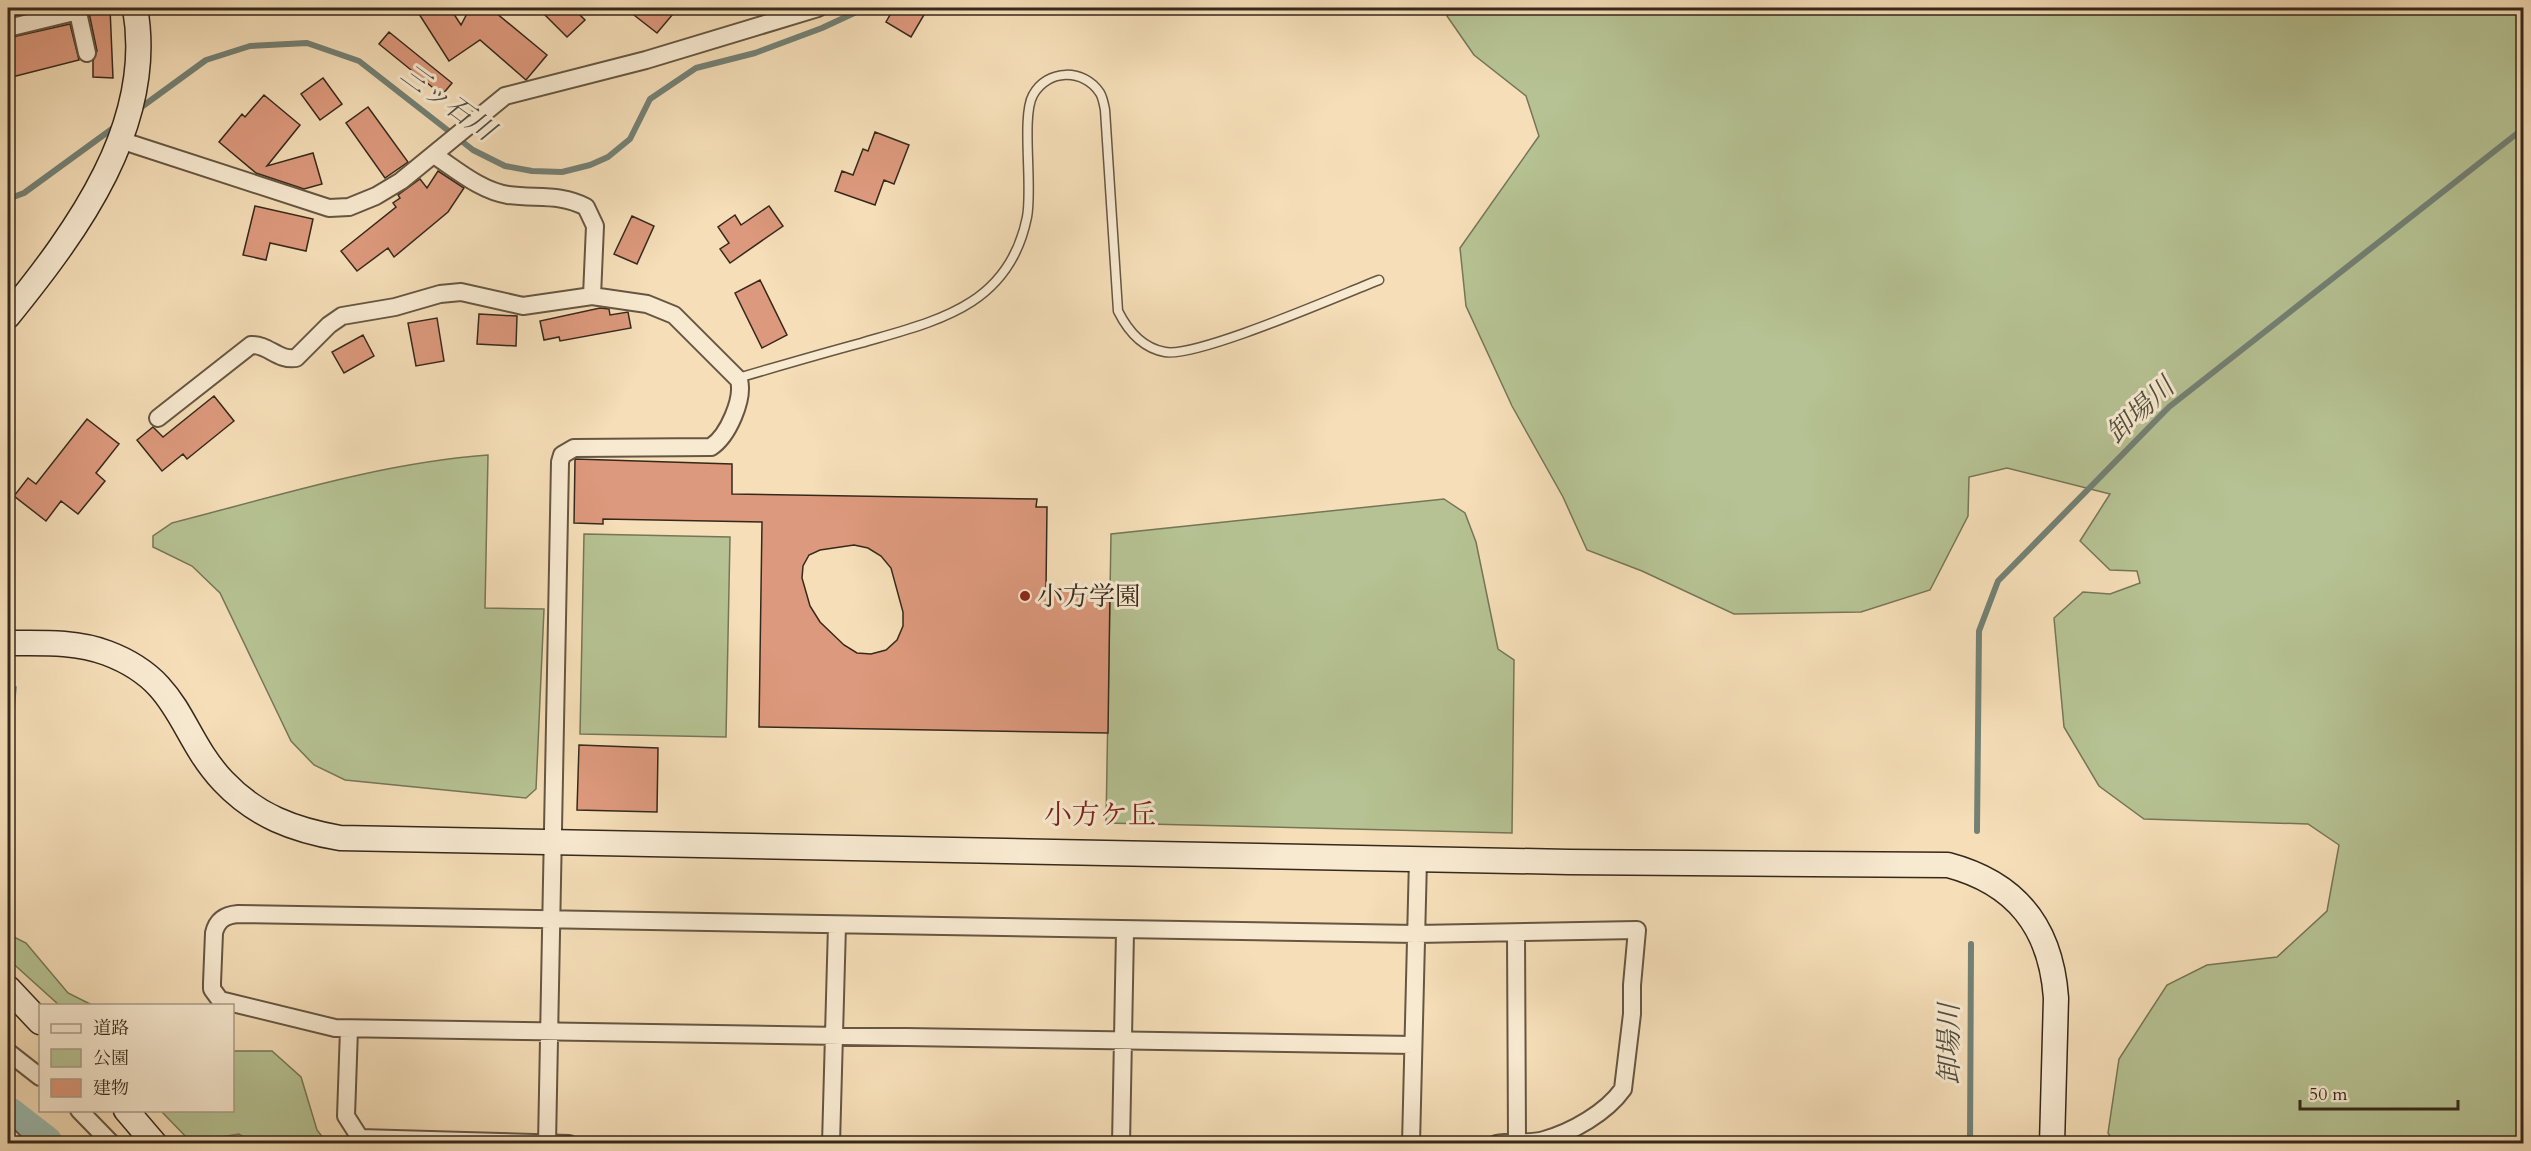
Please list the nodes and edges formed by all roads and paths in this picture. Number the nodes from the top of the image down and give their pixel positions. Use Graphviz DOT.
graph roads {
  1 [pos="135,8"];
  2 [pos="818,8"];
  3 [pos="78,9"];
  4 [pos="8,28"];
  5 [pos="87,53"];
  6 [pos="120,140"];
  7 [pos="437,153"];
  8 [pos="1379,280"];
  9 [pos="592,296"];
  10 [pos="8,316"];
  11 [pos="738,378"];
  12 [pos="158,418"];
  13 [pos="8,643"];
  14 [pos="553,843"];
  15 [pos="1418,859"];
  16 [pos="551,920"];
  17 [pos="837,926"];
  18 [pos="1125,931"];
  19 [pos="1516,933"];
  20 [pos="1416,934"];
  21 [pos="8,988"];
  22 [pos="39,1021"];
  23 [pos="349,1029"];
  24 [pos="549,1032"];
  25 [pos="834,1036"];
  26 [pos="1123,1040"];
  27 [pos="1413,1045"];
  28 [pos="8,1052"];
  29 [pos="39,1076"];
  30 [pos="81,1112"];
  31 [pos="128,1112"];
  32 [pos="8,1136"];
  33 [pos="1517,1140"];
  34 [pos="16,1143"];
  35 [pos="112,1143"];
  36 [pos="155,1143"];
  37 [pos="547,1143"];
  38 [pos="569,1143"];
  39 [pos="831,1143"];
  40 [pos="1121,1143"];
  41 [pos="1411,1143"];
  42 [pos="1496,1143"];
  43 [pos="2052,1143"];
  1 -- 6 [label="street"];
  2 -- 7 [label="street"];
  3 -- 4 [label="street"];
  3 -- 5 [label="street"];
  6 -- 7 [label="street"];
  6 -- 10 [label="street"];
  7 -- 9 [label="street"];
  8 -- 11 [label="lane"];
  9 -- 11 [label="street"];
  9 -- 12 [label="street"];
  11 -- 14 [label="street"];
  13 -- 14 [label="street"];
  14 -- 15 [label="street"];
  14 -- 16 [label="street"];
  15 -- 20 [label="street"];
  15 -- 43 [label="street"];
  16 -- 17 [label="street"];
  16 -- 23 [label="street"];
  16 -- 24 [label="street"];
  17 -- 18 [label="street"];
  17 -- 25 [label="street"];
  18 -- 20 [label="street"];
  18 -- 26 [label="street"];
  19 -- 20 [label="street"];
  19 -- 33 [label="street"];
  19 -- 33 [label="street"];
  20 -- 27 [label="street"];
  21 -- 22 [label="street"];
  23 -- 24 [label="street"];
  23 -- 37 [label="street"];
  24 -- 25 [label="street"];
  24 -- 37 [label="street"];
  25 -- 26 [label="street"];
  25 -- 39 [label="street"];
  26 -- 27 [label="street"];
  26 -- 40 [label="street"];
  27 -- 41 [label="street"];
  28 -- 29 [label="street"];
  30 -- 35 [label="street"];
  31 -- 36 [label="street"];
  32 -- 34 [label="street"];
  33 -- 42 [label="street"];
  37 -- 38 [label="street"];
}
